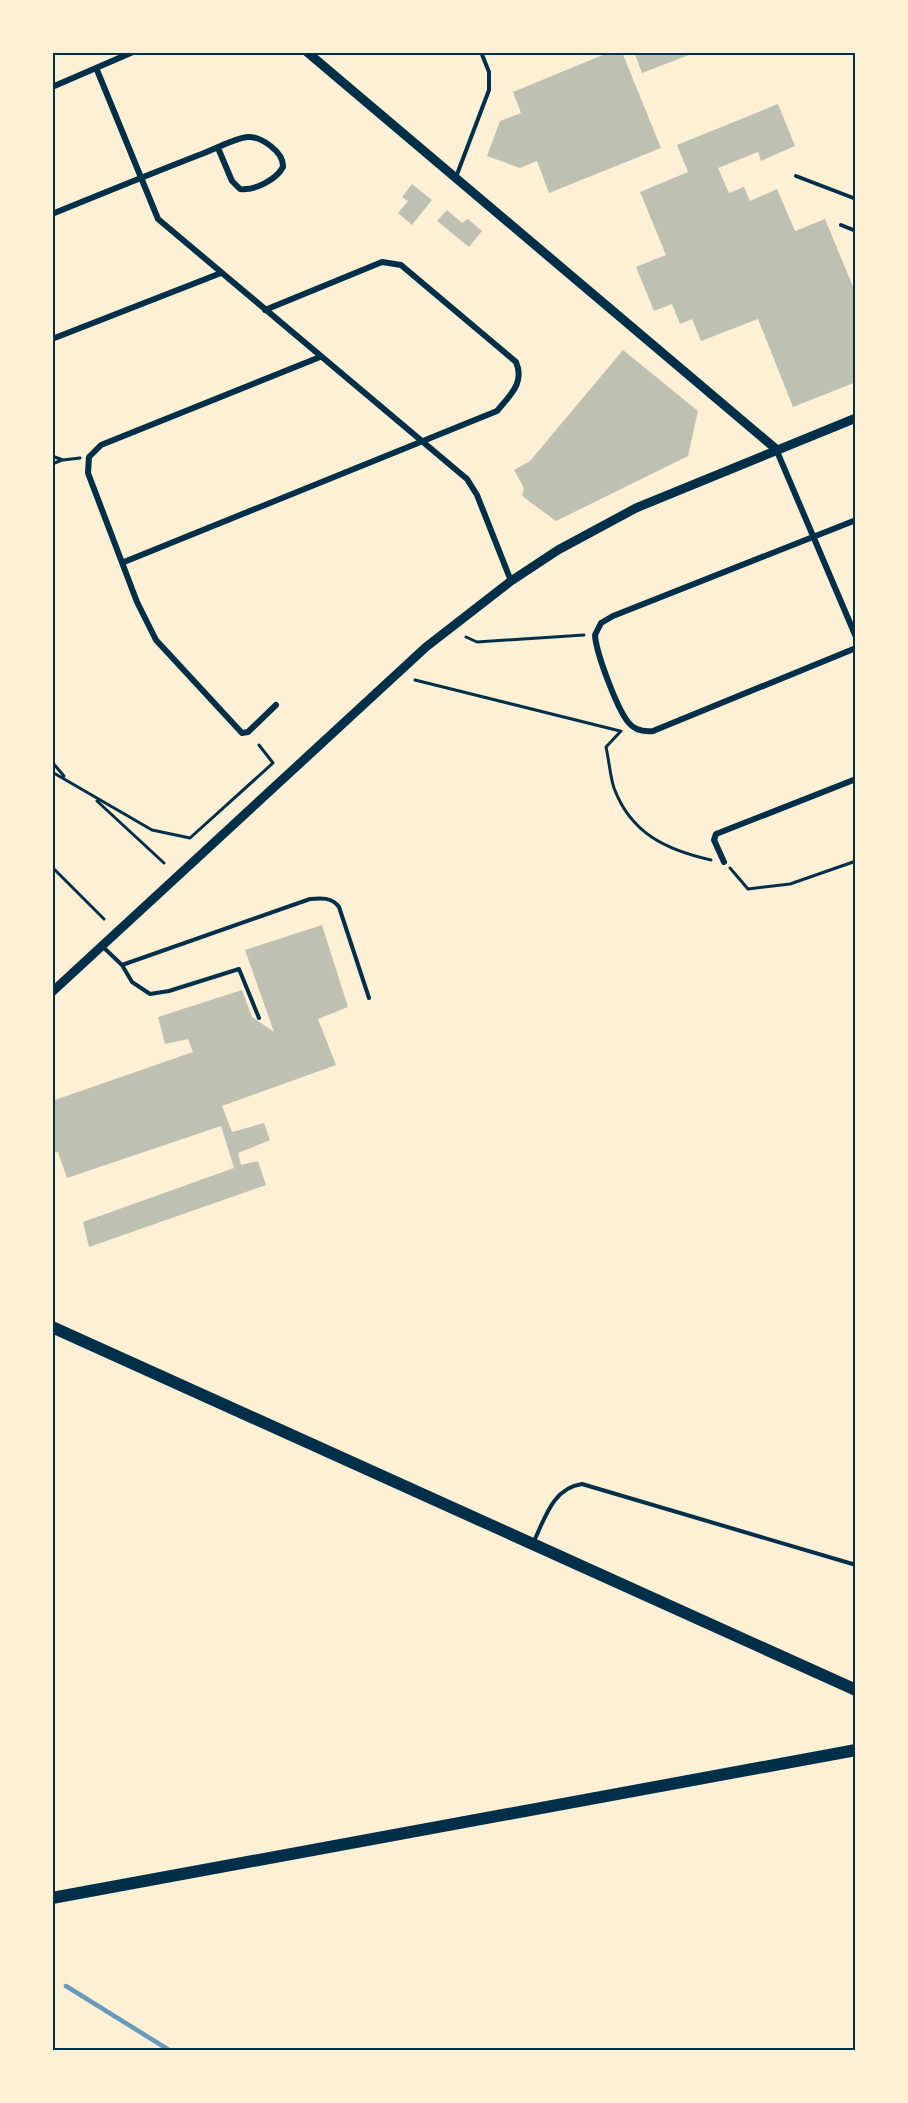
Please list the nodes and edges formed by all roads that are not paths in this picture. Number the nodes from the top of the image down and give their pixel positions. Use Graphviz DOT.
graph roads {
  1 [pos="133,52"];
  2 [pos="307,52"];
  3 [pos="481,52"];
  4 [pos="97,70"];
  5 [pos="52,87"];
  6 [pos="218,148"];
  7 [pos="796,176"];
  8 [pos="140,178"];
  9 [pos="455,178"];
  10 [pos="855,200"];
  11 [pos="52,214"];
  12 [pos="841,225"];
  13 [pos="855,231"];
  14 [pos="221,273"];
  15 [pos="265,310"];
  16 [pos="52,339"];
  17 [pos="320,357"];
  18 [pos="855,418"];
  19 [pos="422,442"];
  20 [pos="776,449"];
  21 [pos="855,520"];
  22 [pos="813,536"];
  23 [pos="124,562"];
  24 [pos="511,580"];
  25 [pos="855,638"];
  26 [pos="855,648"];
  27 [pos="276,705"];
  28 [pos="855,779"];
  29 [pos="724,862"];
  30 [pos="102,946"];
  31 [pos="122,964"];
  32 [pos="52,992"];
  33 [pos="369,998"];
  34 [pos="259,1018"];
  35 [pos="52,1327"];
  36 [pos="532,1544"];
  37 [pos="855,1565"];
  38 [pos="855,1690"];
  39 [pos="855,1750"];
  40 [pos="52,1898"];
  1 -- 4 [label="street"];
  2 -- 9 [label="street"];
  3 -- 9 [label="lane"];
  4 -- 5 [label="street"];
  4 -- 8 [label="street"];
  6 -- 6 [label="street"];
  6 -- 8 [label="street"];
  7 -- 10 [label="lane"];
  8 -- 11 [label="street"];
  8 -- 14 [label="street"];
  9 -- 20 [label="street"];
  12 -- 13 [label="lane"];
  14 -- 15 [label="street"];
  14 -- 16 [label="street"];
  15 -- 17 [label="street"];
  15 -- 19 [label="street"];
  17 -- 19 [label="street"];
  17 -- 23 [label="street"];
  18 -- 20 [label="street"];
  19 -- 23 [label="street"];
  19 -- 24 [label="street"];
  20 -- 22 [label="street"];
  20 -- 24 [label="street"];
  21 -- 22 [label="street"];
  22 -- 25 [label="street"];
  22 -- 26 [label="street"];
  23 -- 27 [label="street"];
  24 -- 30 [label="street"];
  28 -- 29 [label="street"];
  30 -- 31 [label="lane"];
  30 -- 32 [label="street"];
  31 -- 33 [label="lane"];
  31 -- 34 [label="lane"];
  35 -- 36 [label="main road"];
  36 -- 37 [label="lane"];
  36 -- 38 [label="main road"];
  39 -- 40 [label="main road"];
}
